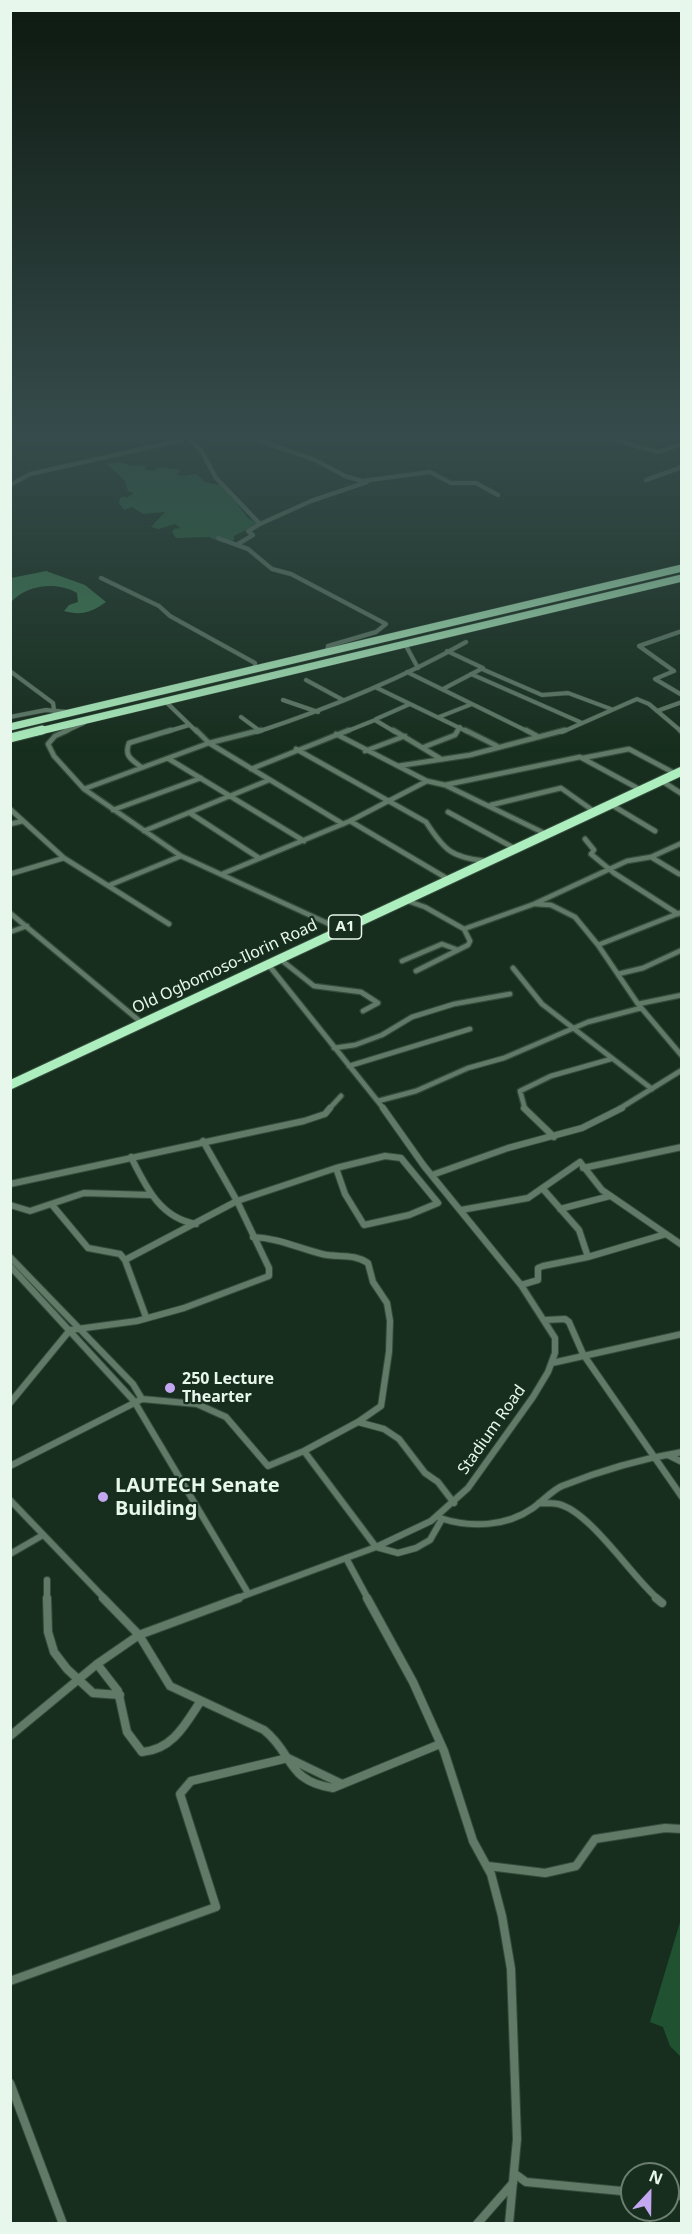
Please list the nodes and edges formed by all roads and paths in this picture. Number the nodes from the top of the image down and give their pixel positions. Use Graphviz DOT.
graph roads {
  1 [pos="238,544"];
  2 [pos="681,568"];
  3 [pos="101,578"];
  4 [pos="681,578"];
  5 [pos="681,631"];
  6 [pos="466,642"];
  7 [pos="405,644"];
  8 [pos="447,651"];
  9 [pos="327,652"];
  10 [pos="418,668"];
  11 [pos="255,669"];
  12 [pos="482,669"];
  13 [pos="10,671"];
  14 [pos="674,671"];
  15 [pos="407,672"];
  16 [pos="471,674"];
  17 [pos="681,675"];
  18 [pos="306,680"];
  19 [pos="375,687"];
  20 [pos="443,689"];
  21 [pos="681,695"];
  22 [pos="542,696"];
  23 [pos="283,700"];
  24 [pos="343,700"];
  25 [pos="533,700"];
  26 [pos="165,701"];
  27 [pos="681,702"];
  28 [pos="410,704"];
  29 [pos="474,704"];
  30 [pos="611,709"];
  31 [pos="657,711"];
  32 [pos="318,712"];
  33 [pos="55,713"];
  34 [pos="10,717"];
  35 [pos="241,717"];
  36 [pos="438,717"];
  37 [pos="90,719"];
  38 [pos="375,720"];
  39 [pos="580,722"];
  40 [pos="189,725"];
  41 [pos="10,727"];
  42 [pos="460,727"];
  43 [pos="260,731"];
  44 [pos="681,732"];
  45 [pos="336,734"];
  46 [pos="405,736"];
  47 [pos="538,737"];
  48 [pos="10,738"];
  49 [pos="209,743"];
  50 [pos="497,746"];
  51 [pos="424,747"];
  52 [pos="296,749"];
  53 [pos="365,751"];
  54 [pos="583,758"];
  55 [pos="169,759"];
  56 [pos="441,759"];
  57 [pos="398,766"];
  58 [pos="141,767"];
  59 [pos="251,769"];
  60 [pos="679,773"];
  61 [pos="201,778"];
  62 [pos="270,780"];
  63 [pos="427,781"];
  64 [pos="662,781"];
  65 [pos="445,785"];
  66 [pos="84,789"];
  67 [pos="641,790"];
  68 [pos="681,794"];
  69 [pos="229,796"];
  70 [pos="389,803"];
  71 [pos="610,804"];
  72 [pos="491,806"];
  73 [pos="10,809"];
  74 [pos="114,810"];
  75 [pos="448,812"];
  76 [pos="595,812"];
  77 [pos="190,813"];
  78 [pos="23,821"];
  79 [pos="350,821"];
  80 [pos="10,824"];
  81 [pos="343,824"];
  82 [pos="144,831"];
  83 [pos="654,831"];
  84 [pos="546,834"];
  85 [pos="585,839"];
  86 [pos="304,841"];
  87 [pos="681,843"];
  88 [pos="514,848"];
  89 [pos="181,856"];
  90 [pos="651,857"];
  91 [pos="64,858"];
  92 [pos="259,858"];
  93 [pos="487,861"];
  94 [pos="613,871"];
  95 [pos="10,874"];
  96 [pos="222,874"];
  97 [pos="679,874"];
  98 [pos="448,879"];
  99 [pos="110,885"];
  100 [pos="404,900"];
  101 [pos="534,904"];
  102 [pos="10,913"];
  103 [pos="680,913"];
  104 [pos="169,924"];
  105 [pos="27,926"];
  106 [pos="340,929"];
  107 [pos="464,929"];
  108 [pos="10,932"];
  109 [pos="598,945"];
  110 [pos="458,950"];
  111 [pos="681,950"];
  112 [pos="279,958"];
  113 [pos="402,961"];
  114 [pos="267,963"];
  115 [pos="513,968"];
  116 [pos="416,971"];
  117 [pos="618,974"];
  118 [pos="510,994"];
  119 [pos="681,995"];
  120 [pos="639,1006"];
  121 [pos="363,1011"];
  122 [pos="142,1023"];
  123 [pos="574,1027"];
  124 [pos="470,1029"];
  125 [pos="334,1048"];
  126 [pos="681,1056"];
  127 [pos="611,1059"];
  128 [pos="349,1066"];
  129 [pos="681,1070"];
  130 [pos="675,1075"];
  131 [pos="681,1079"];
  132 [pos="10,1085"];
  133 [pos="652,1089"];
  134 [pos="341,1096"];
  135 [pos="378,1101"];
  136 [pos="554,1137"];
  137 [pos="203,1141"];
  138 [pos="681,1148"];
  139 [pos="131,1157"];
  140 [pos="336,1168"];
  141 [pos="583,1168"];
  142 [pos="432,1175"];
  143 [pos="10,1184"];
  144 [pos="543,1189"];
  145 [pos="152,1195"];
  146 [pos="610,1196"];
  147 [pos="237,1201"];
  148 [pos="10,1205"];
  149 [pos="53,1206"];
  150 [pos="560,1209"];
  151 [pos="461,1210"];
  152 [pos="198,1224"];
  153 [pos="666,1234"];
  154 [pos="253,1238"];
  155 [pos="681,1245"];
  156 [pos="10,1257"];
  157 [pos="588,1257"];
  158 [pos="125,1260"];
  159 [pos="10,1266"];
  160 [pos="521,1285"];
  161 [pos="146,1317"];
  162 [pos="545,1320"];
  163 [pos="73,1329"];
  164 [pos="681,1334"];
  165 [pos="583,1354"];
  166 [pos="552,1362"];
  167 [pos="142,1399"];
  168 [pos="134,1401"];
  169 [pos="10,1402"];
  170 [pos="358,1422"];
  171 [pos="304,1451"];
  172 [pos="681,1452"];
  173 [pos="668,1455"];
  174 [pos="654,1457"];
  175 [pos="681,1462"];
  176 [pos="10,1466"];
  177 [pos="681,1497"];
  178 [pos="10,1500"];
  179 [pos="454,1503"];
  180 [pos="539,1503"];
  181 [pos="439,1518"];
  182 [pos="43,1535"];
  183 [pos="376,1547"];
  184 [pos="10,1554"];
  185 [pos="346,1558"];
  186 [pos="47,1580"];
  187 [pos="248,1593"];
  188 [pos="662,1603"];
  189 [pos="139,1635"];
  190 [pos="97,1664"];
  191 [pos="78,1680"];
  192 [pos="120,1695"];
  193 [pos="200,1702"];
  194 [pos="10,1736"];
  195 [pos="440,1744"];
  196 [pos="288,1758"];
  197 [pos="342,1784"];
  198 [pos="681,1829"];
  199 [pos="488,1866"];
  200 [pos="10,1981"];
  201 [pos="10,2083"];
  202 [pos="514,2178"];
  203 [pos="620,2191"];
  204 [pos="63,2223"];
  205 [pos="477,2223"];
  206 [pos="509,2223"];
  1 -- 9 [label="street"];
  2 -- 9 [label="highway"];
  3 -- 11 [label="street"];
  4 -- 7 [label="highway"];
  5 -- 14 [label="street"];
  6 -- 8 [label="street"];
  7 -- 10 [label="street"];
  7 -- 26 [label="highway"];
  8 -- 10 [label="street"];
  8 -- 12 [label="street"];
  9 -- 11 [label="highway"];
  10 -- 15 [label="street"];
  11 -- 33 [label="highway"];
  12 -- 16 [label="street"];
  12 -- 22 [label="street"];
  13 -- 33 [label="street"];
  14 -- 17 [label="street"];
  14 -- 21 [label="street"];
  15 -- 19 [label="street"];
  15 -- 20 [label="street"];
  16 -- 20 [label="street"];
  16 -- 25 [label="street"];
  18 -- 24 [label="street"];
  19 -- 24 [label="street"];
  19 -- 28 [label="street"];
  20 -- 29 [label="street"];
  22 -- 25 [label="street"];
  22 -- 30 [label="street"];
  23 -- 32 [label="street"];
  24 -- 32 [label="street"];
  25 -- 39 [label="street"];
  26 -- 37 [label="highway"];
  26 -- 40 [label="street"];
  27 -- 31 [label="street"];
  28 -- 36 [label="street"];
  28 -- 38 [label="street"];
  29 -- 36 [label="street"];
  29 -- 47 [label="street"];
  30 -- 31 [label="street"];
  30 -- 39 [label="street"];
  31 -- 44 [label="street"];
  32 -- 43 [label="street"];
  33 -- 34 [label="street"];
  33 -- 41 [label="highway"];
  35 -- 43 [label="street"];
  36 -- 42 [label="street"];
  37 -- 48 [label="highway"];
  37 -- 66 [label="street"];
  38 -- 45 [label="street"];
  38 -- 46 [label="street"];
  39 -- 47 [label="street"];
  40 -- 49 [label="street"];
  40 -- 58 [label="street"];
  42 -- 50 [label="street"];
  42 -- 51 [label="street"];
  43 -- 49 [label="street"];
  45 -- 52 [label="street"];
  45 -- 53 [label="street"];
  46 -- 51 [label="street"];
  46 -- 53 [label="street"];
  47 -- 50 [label="street"];
  49 -- 55 [label="street"];
  49 -- 59 [label="street"];
  50 -- 56 [label="street"];
  51 -- 56 [label="street"];
  52 -- 59 [label="street"];
  52 -- 70 [label="street"];
  53 -- 57 [label="street"];
  54 -- 60 [label="street"];
  54 -- 65 [label="street"];
  54 -- 67 [label="street"];
  55 -- 58 [label="street"];
  55 -- 61 [label="street"];
  56 -- 57 [label="street"];
  57 -- 63 [label="street"];
  58 -- 66 [label="street"];
  59 -- 62 [label="street"];
  60 -- 64 [label="highway, Old Ogbomoso-Ilorin Road / A1"];
  61 -- 69 [label="street"];
  61 -- 74 [label="street"];
  62 -- 69 [label="street"];
  62 -- 81 [label="street"];
  63 -- 65 [label="street"];
  63 -- 70 [label="street"];
  64 -- 67 [label="highway, Old Ogbomoso-Ilorin Road / A1"];
  64 -- 68 [label="street"];
  65 -- 72 [label="street"];
  66 -- 74 [label="street"];
  67 -- 71 [label="highway, Old Ogbomoso-Ilorin Road / A1"];
  69 -- 77 [label="street"];
  69 -- 86 [label="street"];
  70 -- 79 [label="street"];
  70 -- 93 [label="street"];
  71 -- 76 [label="highway, Old Ogbomoso-Ilorin Road / A1"];
  71 -- 83 [label="street"];
  72 -- 76 [label="street"];
  72 -- 84 [label="street"];
  73 -- 78 [label="street"];
  74 -- 82 [label="street"];
  75 -- 88 [label="street"];
  76 -- 84 [label="highway, Old Ogbomoso-Ilorin Road / A1"];
  77 -- 82 [label="street"];
  77 -- 92 [label="street"];
  78 -- 80 [label="street"];
  78 -- 91 [label="street"];
  79 -- 81 [label="street"];
  79 -- 98 [label="street"];
  81 -- 86 [label="street"];
  82 -- 89 [label="street"];
  84 -- 88 [label="highway, Old Ogbomoso-Ilorin Road / A1"];
  85 -- 94 [label="street"];
  86 -- 92 [label="street"];
  87 -- 90 [label="street"];
  88 -- 93 [label="highway, Old Ogbomoso-Ilorin Road / A1"];
  89 -- 96 [label="street"];
  89 -- 99 [label="street"];
  90 -- 94 [label="street"];
  90 -- 97 [label="street"];
  91 -- 95 [label="street"];
  91 -- 99 [label="street"];
  92 -- 96 [label="street"];
  93 -- 98 [label="highway, Old Ogbomoso-Ilorin Road / A1"];
  94 -- 101 [label="street"];
  94 -- 103 [label="street"];
  96 -- 106 [label="street"];
  98 -- 100 [label="highway, Old Ogbomoso-Ilorin Road / A1"];
  99 -- 104 [label="street"];
  100 -- 106 [label="highway, Old Ogbomoso-Ilorin Road / A1"];
  100 -- 107 [label="street"];
  101 -- 107 [label="street"];
  101 -- 109 [label="street"];
  102 -- 105 [label="street"];
  103 -- 109 [label="street"];
  105 -- 108 [label="street"];
  105 -- 122 [label="street"];
  106 -- 112 [label="highway, Old Ogbomoso-Ilorin Road / A1"];
  107 -- 110 [label="street"];
  109 -- 117 [label="street"];
  110 -- 113 [label="street"];
  110 -- 116 [label="street"];
  111 -- 117 [label="street"];
  112 -- 114 [label="highway, Old Ogbomoso-Ilorin Road / A1"];
  112 -- 121 [label="street"];
  114 -- 122 [label="highway, Old Ogbomoso-Ilorin Road / A1"];
  114 -- 125 [label="street, Stadium Road"];
  115 -- 123 [label="street"];
  117 -- 120 [label="street"];
  118 -- 125 [label="street"];
  119 -- 120 [label="street"];
  120 -- 123 [label="street"];
  120 -- 126 [label="street"];
  122 -- 132 [label="highway, Old Ogbomoso-Ilorin Road / A1"];
  123 -- 127 [label="street"];
  123 -- 135 [label="street"];
  124 -- 128 [label="street"];
  125 -- 128 [label="street, Stadium Road"];
  127 -- 133 [label="street"];
  127 -- 136 [label="street"];
  128 -- 135 [label="street, Stadium Road"];
  129 -- 130 [label="street"];
  130 -- 131 [label="street"];
  130 -- 133 [label="street"];
  133 -- 136 [label="street"];
  134 -- 137 [label="street"];
  135 -- 142 [label="street, Stadium Road"];
  136 -- 142 [label="street"];
  137 -- 139 [label="street"];
  137 -- 147 [label="street"];
  138 -- 141 [label="street"];
  139 -- 143 [label="street"];
  139 -- 145 [label="street"];
  140 -- 140 [label="street"];
  140 -- 147 [label="street"];
  141 -- 144 [label="street"];
  141 -- 146 [label="street"];
  142 -- 151 [label="street, Stadium Road"];
  144 -- 150 [label="street"];
  144 -- 151 [label="street"];
  145 -- 149 [label="street"];
  145 -- 152 [label="street"];
  146 -- 150 [label="street"];
  146 -- 153 [label="street"];
  147 -- 152 [label="street"];
  147 -- 154 [label="street"];
  148 -- 149 [label="street"];
  149 -- 158 [label="street"];
  150 -- 157 [label="street"];
  151 -- 160 [label="street, Stadium Road"];
  152 -- 158 [label="street"];
  153 -- 155 [label="street"];
  153 -- 157 [label="street"];
  154 -- 161 [label="street"];
  154 -- 170 [label="street"];
  156 -- 163 [label="street"];
  157 -- 160 [label="street"];
  158 -- 161 [label="street"];
  159 -- 163 [label="street"];
  160 -- 162 [label="street, Stadium Road"];
  161 -- 163 [label="street"];
  162 -- 165 [label="street"];
  162 -- 166 [label="street, Stadium Road"];
  163 -- 167 [label="street"];
  163 -- 168 [label="street"];
  163 -- 169 [label="street"];
  164 -- 165 [label="street"];
  165 -- 166 [label="street"];
  165 -- 174 [label="street"];
  166 -- 179 [label="street, Stadium Road"];
  167 -- 168 [label="street"];
  167 -- 171 [label="street"];
  168 -- 176 [label="street"];
  168 -- 187 [label="street"];
  170 -- 171 [label="street"];
  170 -- 179 [label="street"];
  171 -- 183 [label="street"];
  172 -- 173 [label="street"];
  173 -- 174 [label="street"];
  173 -- 175 [label="street"];
  174 -- 177 [label="street"];
  174 -- 180 [label="street"];
  178 -- 182 [label="street"];
  179 -- 181 [label="street, Stadium Road"];
  180 -- 181 [label="street"];
  180 -- 188 [label="street"];
  181 -- 183 [label="street, Stadium Road"];
  181 -- 183 [label="street"];
  182 -- 184 [label="street"];
  182 -- 189 [label="street"];
  183 -- 185 [label="street, Stadium Road"];
  185 -- 187 [label="street, Stadium Road"];
  185 -- 195 [label="street"];
  186 -- 191 [label="street"];
  187 -- 189 [label="street, Stadium Road"];
  189 -- 190 [label="street, Stadium Road"];
  189 -- 193 [label="street"];
  190 -- 191 [label="street, Stadium Road"];
  190 -- 192 [label="street"];
  191 -- 192 [label="street"];
  191 -- 194 [label="street, Stadium Road"];
  192 -- 193 [label="street"];
  193 -- 196 [label="street"];
  195 -- 197 [label="street"];
  195 -- 199 [label="street"];
  196 -- 197 [label="street"];
  196 -- 197 [label="street"];
  196 -- 200 [label="street"];
  198 -- 199 [label="street"];
  199 -- 202 [label="street"];
  201 -- 204 [label="street"];
  202 -- 203 [label="street"];
  202 -- 205 [label="street"];
  202 -- 206 [label="street"];
}
